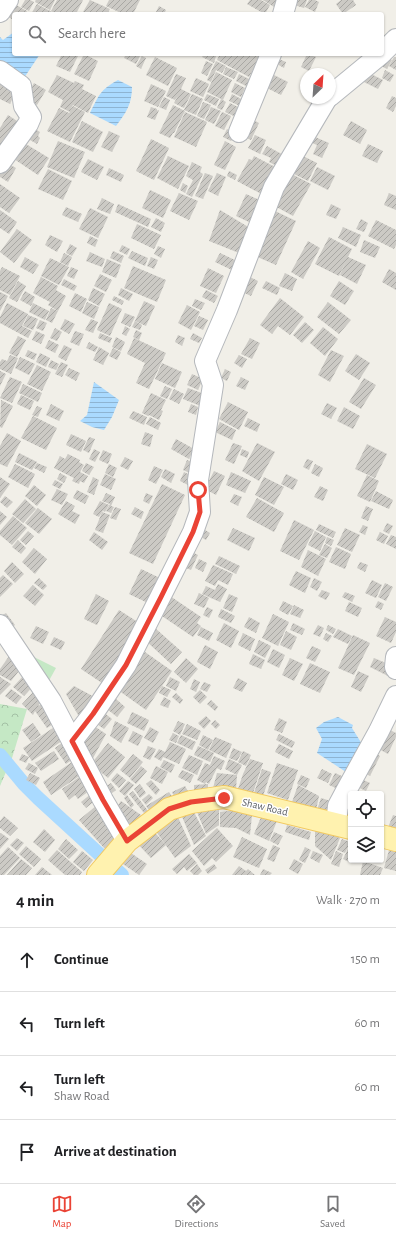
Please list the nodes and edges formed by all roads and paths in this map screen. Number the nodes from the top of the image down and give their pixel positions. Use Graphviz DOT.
graph roads {
  1 [pos="8,0"];
  2 [pos="287,0"];
  3 [pos="0,12"];
  4 [pos="284,12"];
  5 [pos="396,39"];
  6 [pos="384,50"];
  7 [pos="270,56"];
  8 [pos="377,56"];
  9 [pos="0,71"];
  10 [pos="336,91"];
  11 [pos="323,104"];
  12 [pos="239,132"];
  13 [pos="0,163"];
  14 [pos="0,624"];
  15 [pos="396,657"];
  16 [pos="396,669"];
  17 [pos="396,696"];
  18 [pos="72,741"];
  19 [pos="344,826"];
  20 [pos="384,837"];
  21 [pos="396,840"];
  22 [pos="124,844"];
  23 [pos="98,875"];
  1 -- 3 [label="street"];
  2 -- 4 [label="street"];
  5 -- 6 [label="street"];
  7 -- 12 [label="street"];
  8 -- 10 [label="street"];
  9 -- 13 [label="street"];
  11 -- 18 [label="street"];
  14 -- 18 [label="street"];
  15 -- 16 [label="street"];
  17 -- 19 [label="street"];
  18 -- 22 [label="street"];
  19 -- 22 [label="main road, Shaw Road"];
  20 -- 21 [label="main road"];
  22 -- 23 [label="main road, Shaw Road"];
}
